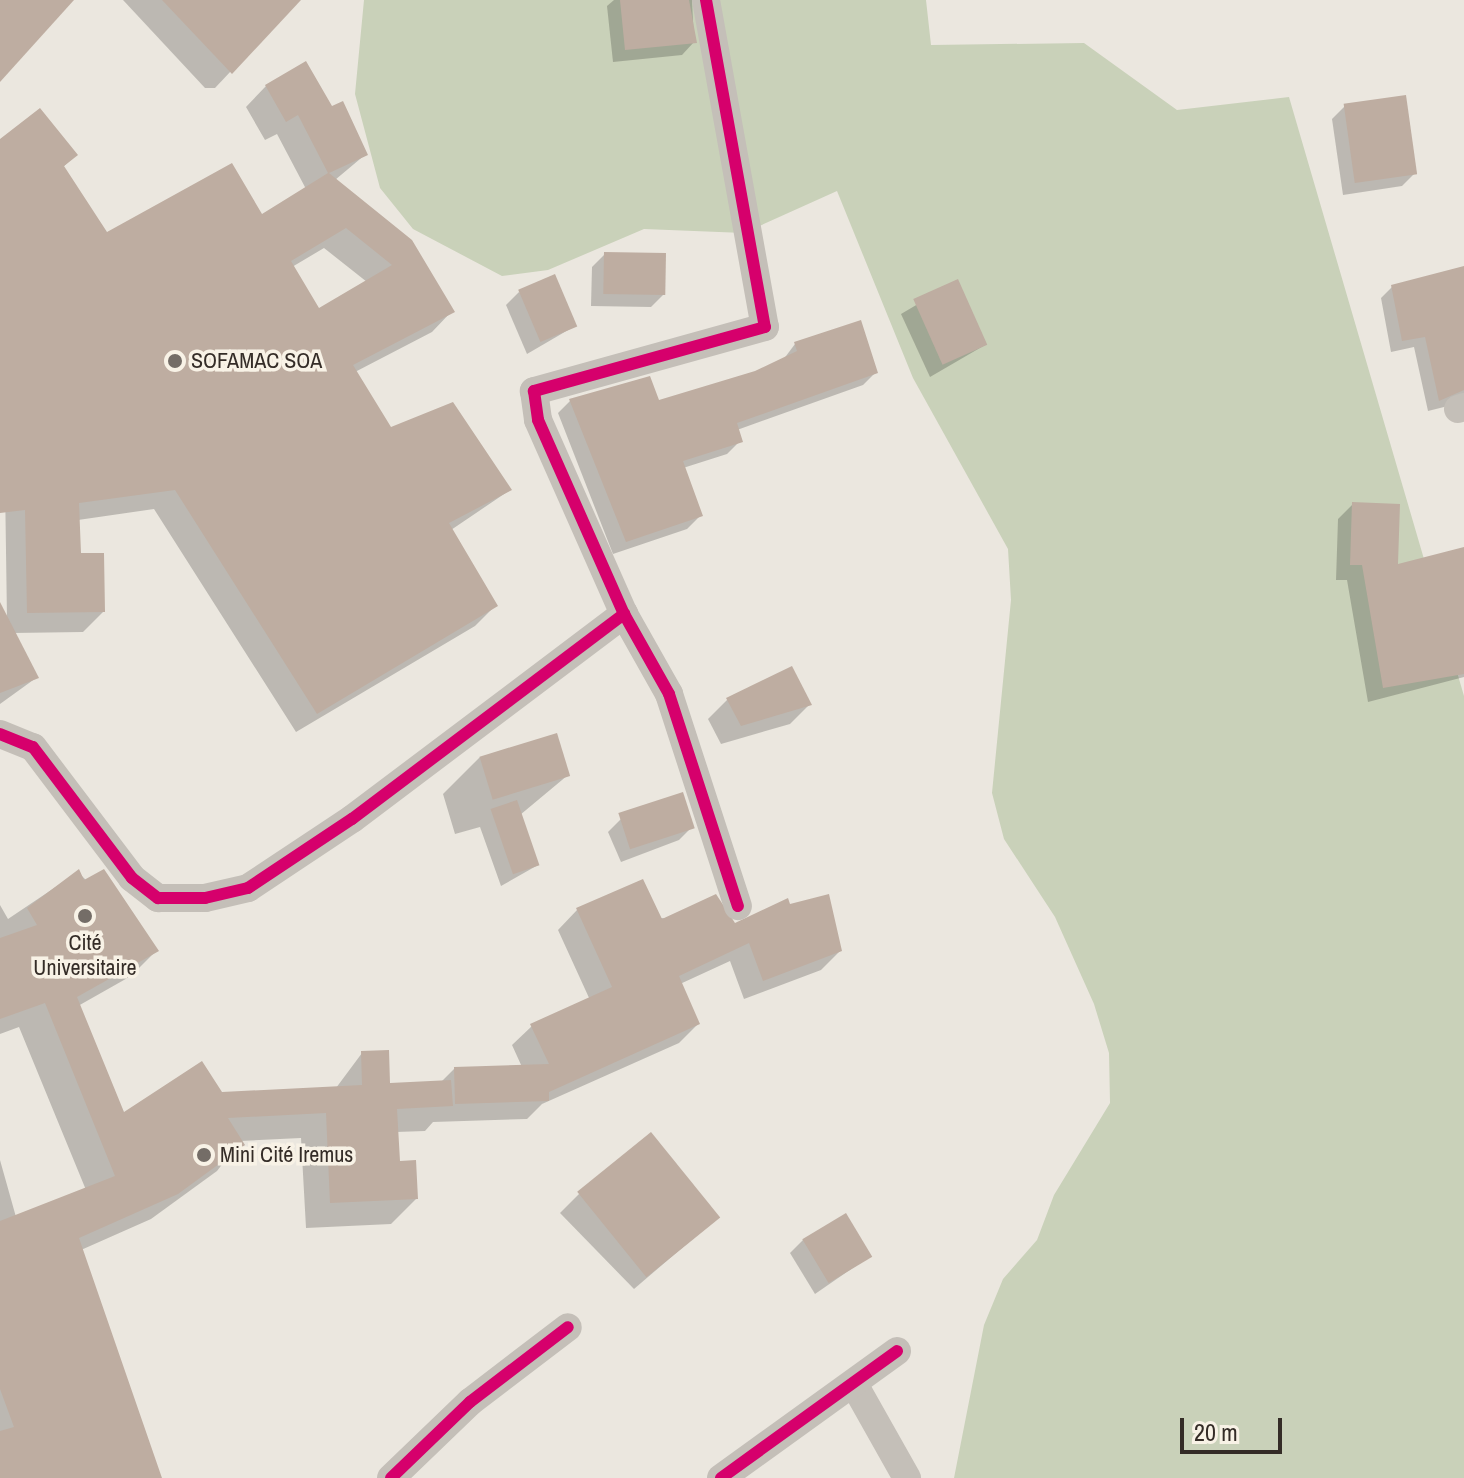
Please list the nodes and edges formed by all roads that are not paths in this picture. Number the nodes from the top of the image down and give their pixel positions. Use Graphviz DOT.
graph roads {
  1 [pos="706,0"];
  2 [pos="624,614"];
  3 [pos="0,734"];
  4 [pos="738,906"];
  5 [pos="568,1327"];
  6 [pos="897,1351"];
  7 [pos="854,1384"];
  8 [pos="391,1478"];
  9 [pos="721,1478"];
  10 [pos="907,1478"];
  1 -- 2 [label="street"];
  2 -- 3 [label="street"];
  2 -- 4 [label="street"];
  5 -- 8 [label="street"];
  6 -- 7 [label="street"];
  7 -- 9 [label="street"];
  7 -- 10 [label="street"];
}
